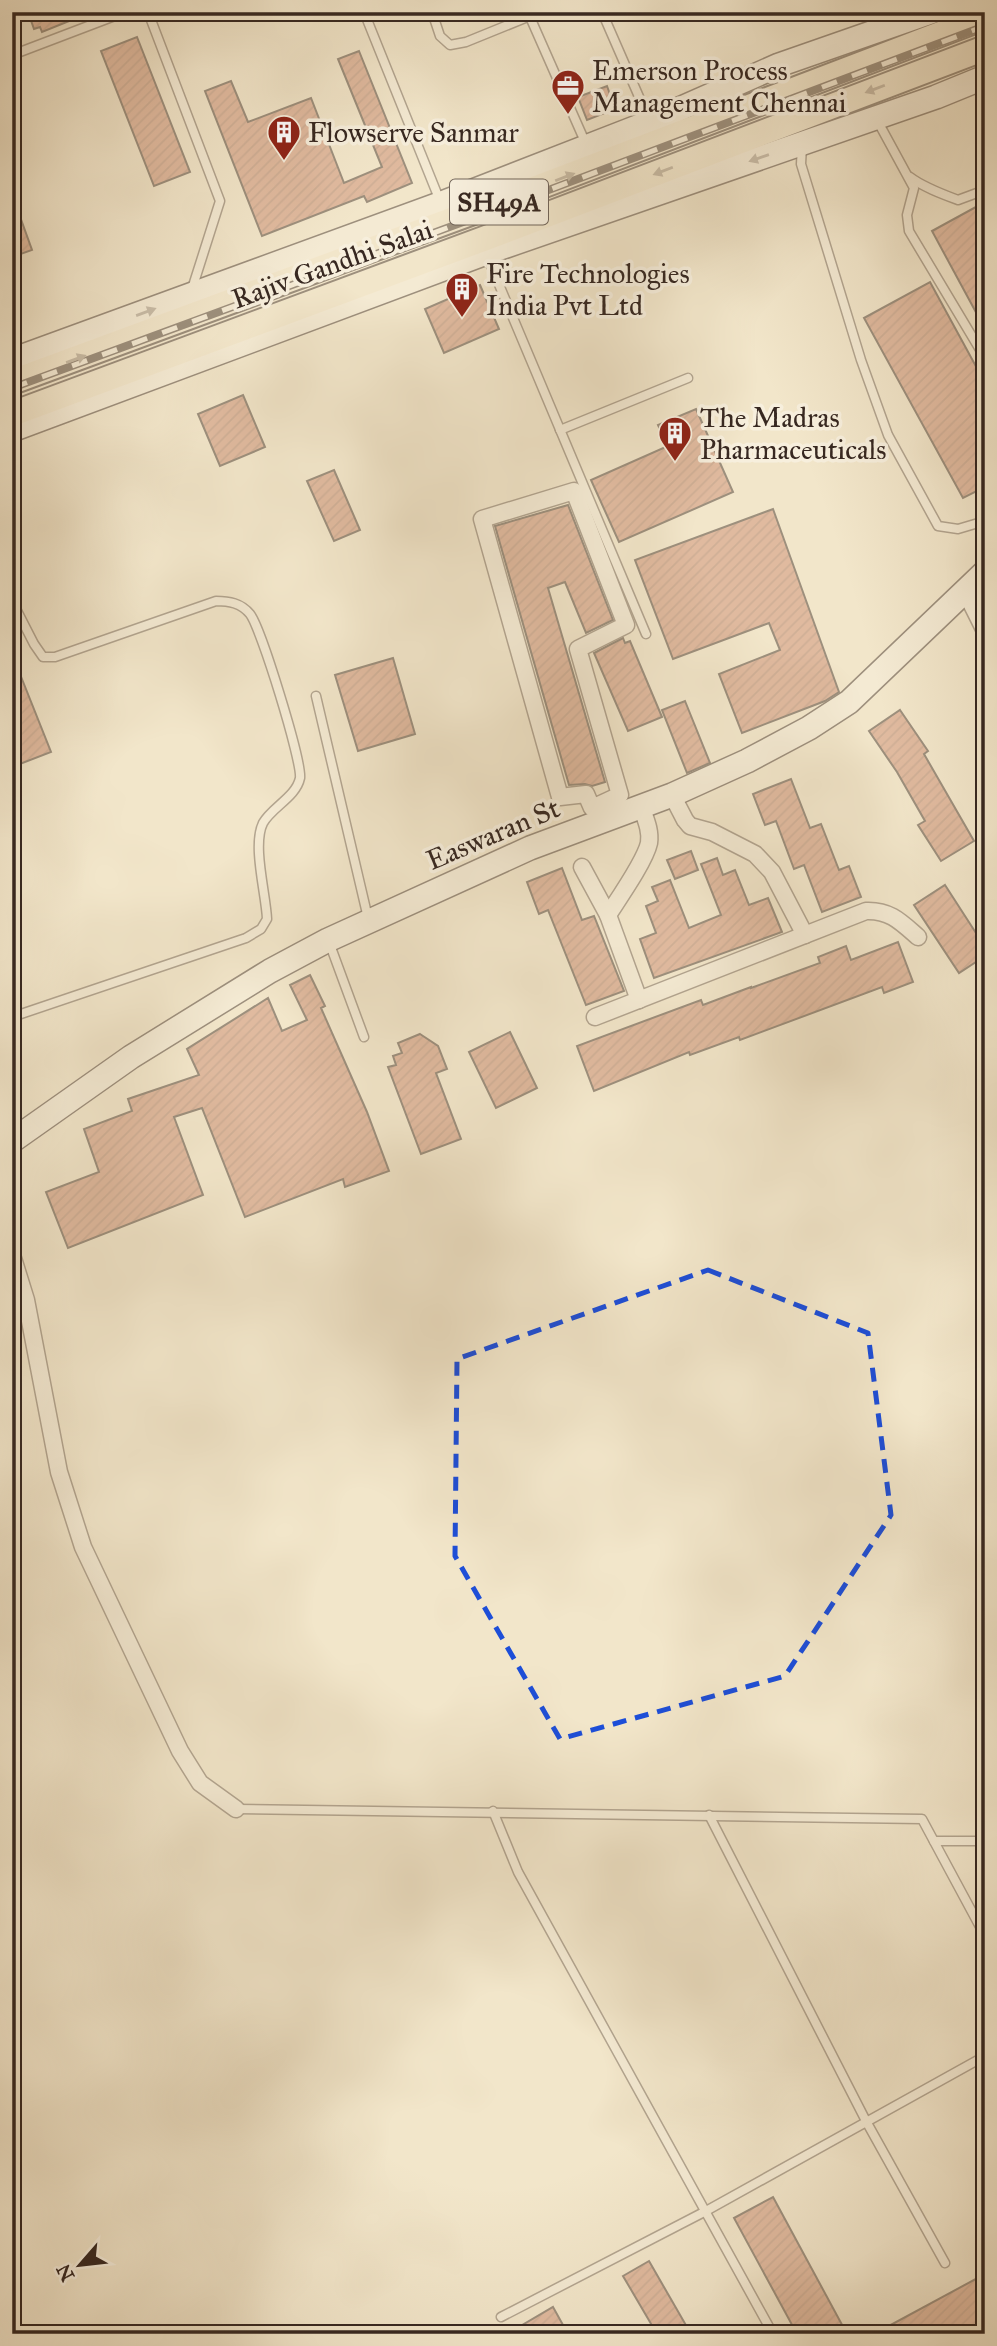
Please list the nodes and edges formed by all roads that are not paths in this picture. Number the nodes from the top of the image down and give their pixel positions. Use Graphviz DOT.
graph roads {
  1 [pos="125,12"];
  2 [pos="148,12"];
  3 [pos="363,12"];
  4 [pos="432,12"];
  5 [pos="540,12"];
  6 [pos="602,12"];
  7 [pos="530,17"];
  8 [pos="985,17"];
  9 [pos="919,21"];
  10 [pos="985,48"];
  11 [pos="12,55"];
  12 [pos="925,70"];
  13 [pos="985,78"];
  14 [pos="936,97"];
  15 [pos="876,118"];
  16 [pos="650,122"];
  17 [pos="802,143"];
  18 [pos="587,147"];
  19 [pos="910,177"];
  20 [pos="985,190"];
  21 [pos="442,203"];
  22 [pos="486,253"];
  23 [pos="190,296"];
  24 [pos="985,358"];
  25 [pos="12,360"];
  26 [pos="688,378"];
  27 [pos="12,382"];
  28 [pos="12,414"];
  29 [pos="560,429"];
  30 [pos="12,430"];
  31 [pos="985,521"];
  32 [pos="977,586"];
  33 [pos="12,601"];
  34 [pos="985,631"];
  35 [pos="646,634"];
  36 [pos="316,696"];
  37 [pos="672,795"];
  38 [pos="641,806"];
  39 [pos="615,807"];
  40 [pos="582,867"];
  41 [pos="608,915"];
  42 [pos="369,921"];
  43 [pos="805,935"];
  44 [pos="918,937"];
  45 [pos="328,940"];
  46 [pos="639,1000"];
  47 [pos="12,1017"];
  48 [pos="595,1017"];
  49 [pos="364,1037"];
  50 [pos="12,1141"];
  51 [pos="12,1255"];
  52 [pos="236,1809"];
  53 [pos="493,1811"];
  54 [pos="709,1815"];
  55 [pos="934,1840"];
  56 [pos="985,1842"];
  57 [pos="985,1936"];
  58 [pos="985,2056"];
  59 [pos="866,2121"];
  60 [pos="706,2211"];
  61 [pos="945,2263"];
  62 [pos="501,2317"];
  63 [pos="772,2334"];
  1 -- 11 [label="lane"];
  2 -- 23 [label="lane"];
  3 -- 21 [label="lane"];
  4 -- 7 [label="lane"];
  5 -- 7 [label="lane"];
  6 -- 16 [label="lane"];
  7 -- 18 [label="lane"];
  8 -- 9 [label="main road, Rajiv Gandhi Salai / SH49A"];
  9 -- 16 [label="street"];
  27 -- 9 [label="main road, Rajiv Gandhi Salai / SH49A, one-way"];
  10 -- 12 [label="main road, Rajiv Gandhi Salai / SH49A"];
  12 -- 14 [label="street"];
  12 -- 28 [label="main road, Rajiv Gandhi Salai / SH49A, one-way"];
  13 -- 14 [label="street"];
  14 -- 15 [label="street"];
  15 -- 17 [label="street"];
  15 -- 19 [label="lane"];
  16 -- 18 [label="street"];
  17 -- 22 [label="street, one-way"];
  17 -- 31 [label="lane"];
  18 -- 21 [label="street"];
  19 -- 20 [label="lane"];
  19 -- 24 [label="lane"];
  21 -- 23 [label="street"];
  22 -- 29 [label="lane"];
  22 -- 30 [label="street"];
  25 -- 23 [label="street, one-way"];
  26 -- 29 [label="lane"];
  29 -- 35 [label="lane"];
  32 -- 34 [label="street"];
  32 -- 37 [label="street, Easwaran St"];
  33 -- 47 [label="lane"];
  36 -- 42 [label="lane"];
  37 -- 38 [label="street, Easwaran St"];
  37 -- 43 [label="street"];
  38 -- 39 [label="street, Easwaran St"];
  38 -- 41 [label="street"];
  39 -- 39 [label="street"];
  39 -- 42 [label="street, Easwaran St"];
  40 -- 41 [label="street"];
  41 -- 46 [label="street"];
  42 -- 45 [label="street, Easwaran St"];
  43 -- 44 [label="street"];
  43 -- 46 [label="street"];
  45 -- 49 [label="lane"];
  45 -- 50 [label="street, Easwaran St"];
  46 -- 48 [label="street"];
  51 -- 52 [label="street"];
  52 -- 53 [label="lane"];
  53 -- 54 [label="lane"];
  53 -- 60 [label="lane"];
  54 -- 55 [label="lane"];
  54 -- 59 [label="lane"];
  55 -- 56 [label="lane"];
  55 -- 57 [label="lane"];
  58 -- 59 [label="lane"];
  59 -- 60 [label="lane"];
  59 -- 61 [label="lane"];
  60 -- 62 [label="lane"];
  60 -- 63 [label="lane"];
}
